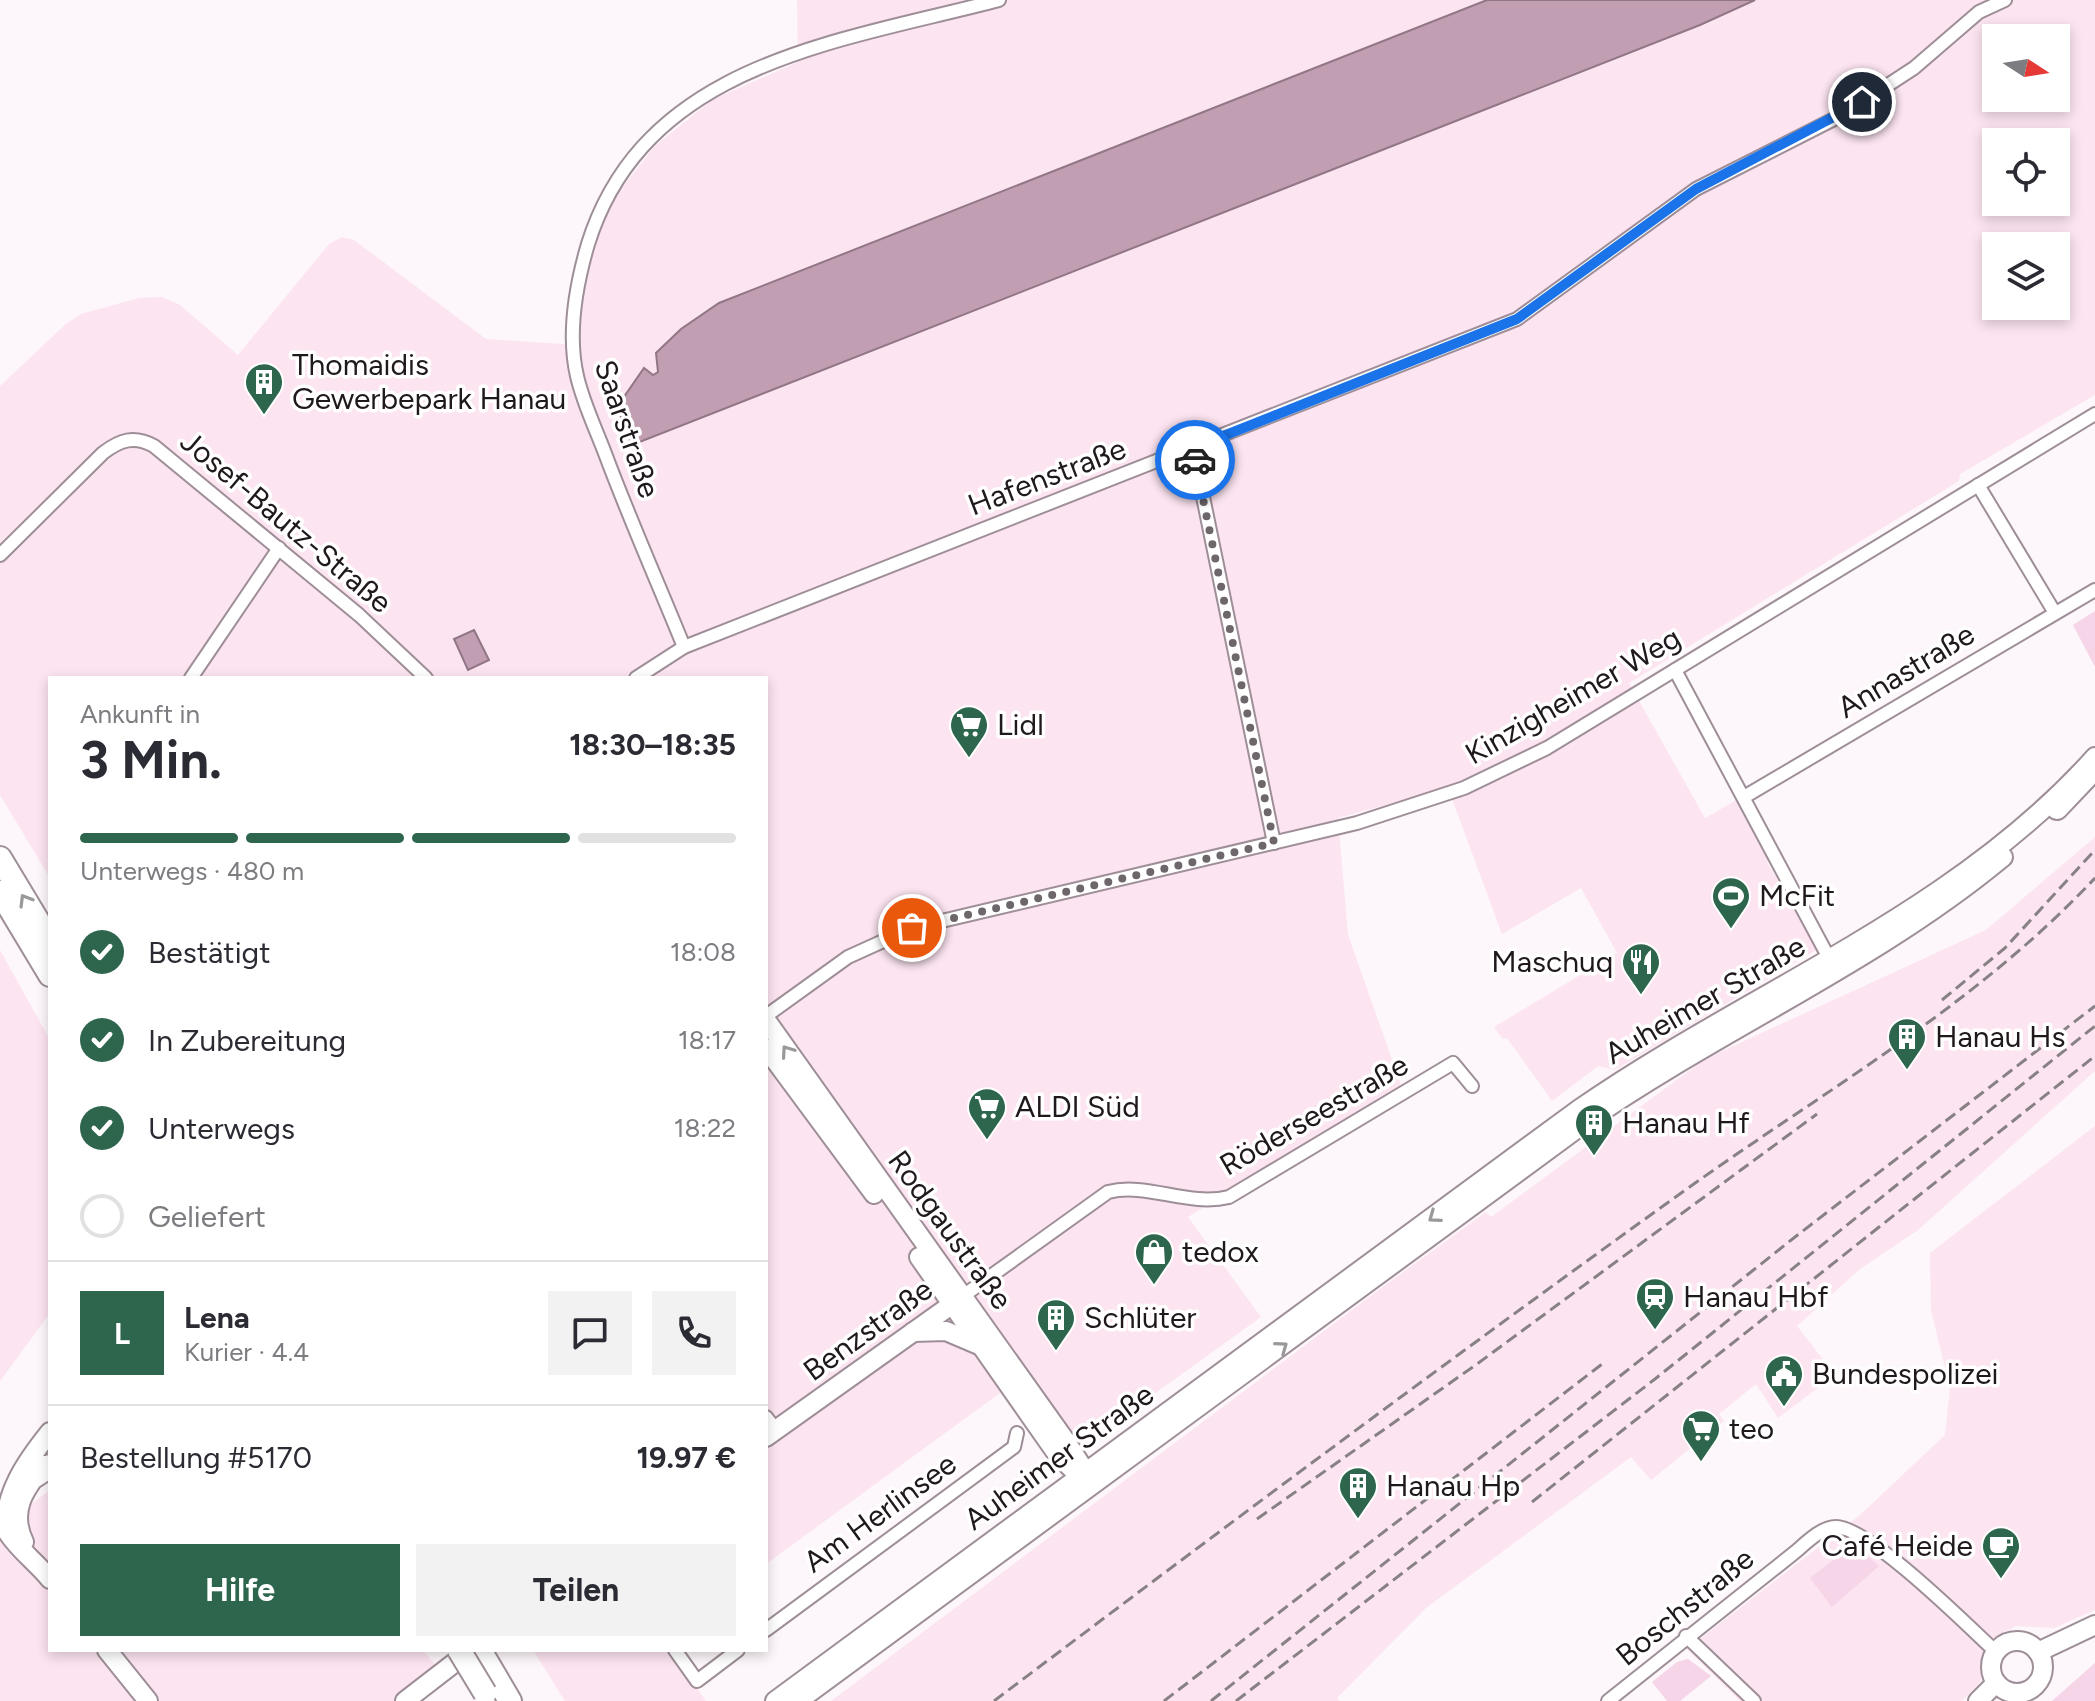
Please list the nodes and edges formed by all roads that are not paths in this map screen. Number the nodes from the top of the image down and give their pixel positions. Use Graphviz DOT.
graph roads {
  1 [pos="999,0"];
  2 [pos="1991,0"];
  3 [pos="2005,0"];
  4 [pos="1979,12"];
  5 [pos="2095,414"];
  6 [pos="1193,448"];
  7 [pos="1978,485"];
  8 [pos="279,548"];
  9 [pos="0,555"];
  10 [pos="2095,590"];
  11 [pos="2055,613"];
  12 [pos="684,647"];
  13 [pos="1675,670"];
  14 [pos="192,676"];
  15 [pos="424,676"];
  16 [pos="639,676"];
  17 [pos="2095,757"];
  18 [pos="2095,769"];
  19 [pos="1744,797"];
  20 [pos="2057,809"];
  21 [pos="1274,843"];
  22 [pos="0,858"];
  23 [pos="0,892"];
  24 [pos="48,938"];
  25 [pos="1830,960"];
  26 [pos="48,972"];
  27 [pos="768,1017"];
  28 [pos="768,1021"];
  29 [pos="768,1051"];
  30 [pos="1472,1086"];
  31 [pos="1380,1266"];
  32 [pos="958,1300"];
  33 [pos="913,1332"];
  34 [pos="982,1347"];
  35 [pos="769,1428"];
  36 [pos="1017,1433"];
  37 [pos="48,1435"];
  38 [pos="1121,1447"];
  39 [pos="1062,1449"];
  40 [pos="43,1471"];
  41 [pos="1083,1475"];
  42 [pos="1105,1475"];
  43 [pos="1079,1494"];
  44 [pos="1048,1500"];
  45 [pos="44,1572"];
  46 [pos="2095,1625"];
  47 [pos="768,1629"];
  48 [pos="1686,1636"];
  49 [pos="109,1652"];
  50 [pos="461,1652"];
  51 [pos="468,1652"];
  52 [pos="481,1652"];
  53 [pos="676,1652"];
  54 [pos="735,1652"];
  55 [pos="1996,1652"];
  56 [pos="2038,1652"];
  57 [pos="1996,1683"];
  58 [pos="496,1695"];
  59 [pos="148,1701"];
  60 [pos="405,1701"];
  61 [pos="775,1701"];
  62 [pos="798,1701"];
  63 [pos="1608,1701"];
  64 [pos="1754,1701"];
  65 [pos="1978,1701"];
  1 -- 12 [label="street, Saarstraße"];
  2 -- 4 [label="street"];
  3 -- 4 [label="street, Hafenstraße"];
  4 -- 6 [label="street, Hafenstraße"];
  5 -- 7 [label="street, Kinzigheimer Weg"];
  6 -- 12 [label="street, Hafenstraße"];
  6 -- 21 [label="street"];
  7 -- 11 [label="street"];
  7 -- 13 [label="street, Kinzigheimer Weg"];
  8 -- 9 [label="street, Josef-Bautz-Straße"];
  8 -- 14 [label="street"];
  8 -- 15 [label="street, Josef-Bautz-Straße"];
  10 -- 11 [label="street, Annastraße"];
  11 -- 19 [label="street, Annastraße"];
  12 -- 16 [label="street, Hafenstraße"];
  13 -- 19 [label="street"];
  13 -- 21 [label="street, Kinzigheimer Weg"];
  17 -- 25 [label="main road, Auheimer Straße"];
  18 -- 20 [label="main road"];
  19 -- 25 [label="street"];
  20 -- 31 [label="main road, Auheimer Straße"];
  21 -- 27 [label="street, Kinzigheimer Weg"];
  24 -- 22 [label="highway, one-way"];
  23 -- 26 [label="highway"];
  25 -- 31 [label="main road, Auheimer Straße, one-way"];
  32 -- 28 [label="main road, Rodgaustraße, one-way"];
  29 -- 32 [label="main road, Rodgaustraße"];
  30 -- 32 [label="street, Röderseestraße"];
  31 -- 38 [label="main road, Auheimer Straße"];
  42 -- 31 [label="main road, Auheimer Straße, one-way"];
  32 -- 33 [label="main road, Benzstraße"];
  32 -- 34 [label="main road, Rodgaustraße"];
  32 -- 39 [label="main road, Rodgaustraße"];
  33 -- 34 [label="main road"];
  33 -- 35 [label="main road, Benzstraße"];
  34 -- 39 [label="main road, Rodgaustraße"];
  36 -- 47 [label="street, Am Herlinsee"];
  37 -- 45 [label="main road"];
  38 -- 39 [label="main road"];
  38 -- 41 [label="main road, Auheimer Straße"];
  39 -- 41 [label="main road, Rodgaustraße"];
  39 -- 44 [label="main road"];
  40 -- 45 [label="main road"];
  41 -- 42 [label="main road"];
  41 -- 43 [label="main road"];
  41 -- 44 [label="main road, Auheimer Straße"];
  42 -- 43 [label="main road, Auheimer Straße"];
  43 -- 62 [label="main road, Auheimer Straße"];
  44 -- 61 [label="main road, Auheimer Straße"];
  46 -- 56 [label="main road"];
  48 -- 55 [label="street, Boschstraße"];
  48 -- 63 [label="street, Boschstraße"];
  48 -- 64 [label="street"];
  49 -- 59 [label="main road"];
  50 -- 58 [label="highway, bridge"];
  51 -- 60 [label="main road"];
  52 -- 58 [label="highway"];
  53 -- 54 [label="street"];
  55 -- 56 [label="main road"];
  55 -- 57 [label="main road"];
  56 -- 57 [label="main road"];
  57 -- 65 [label="main road"];
}
